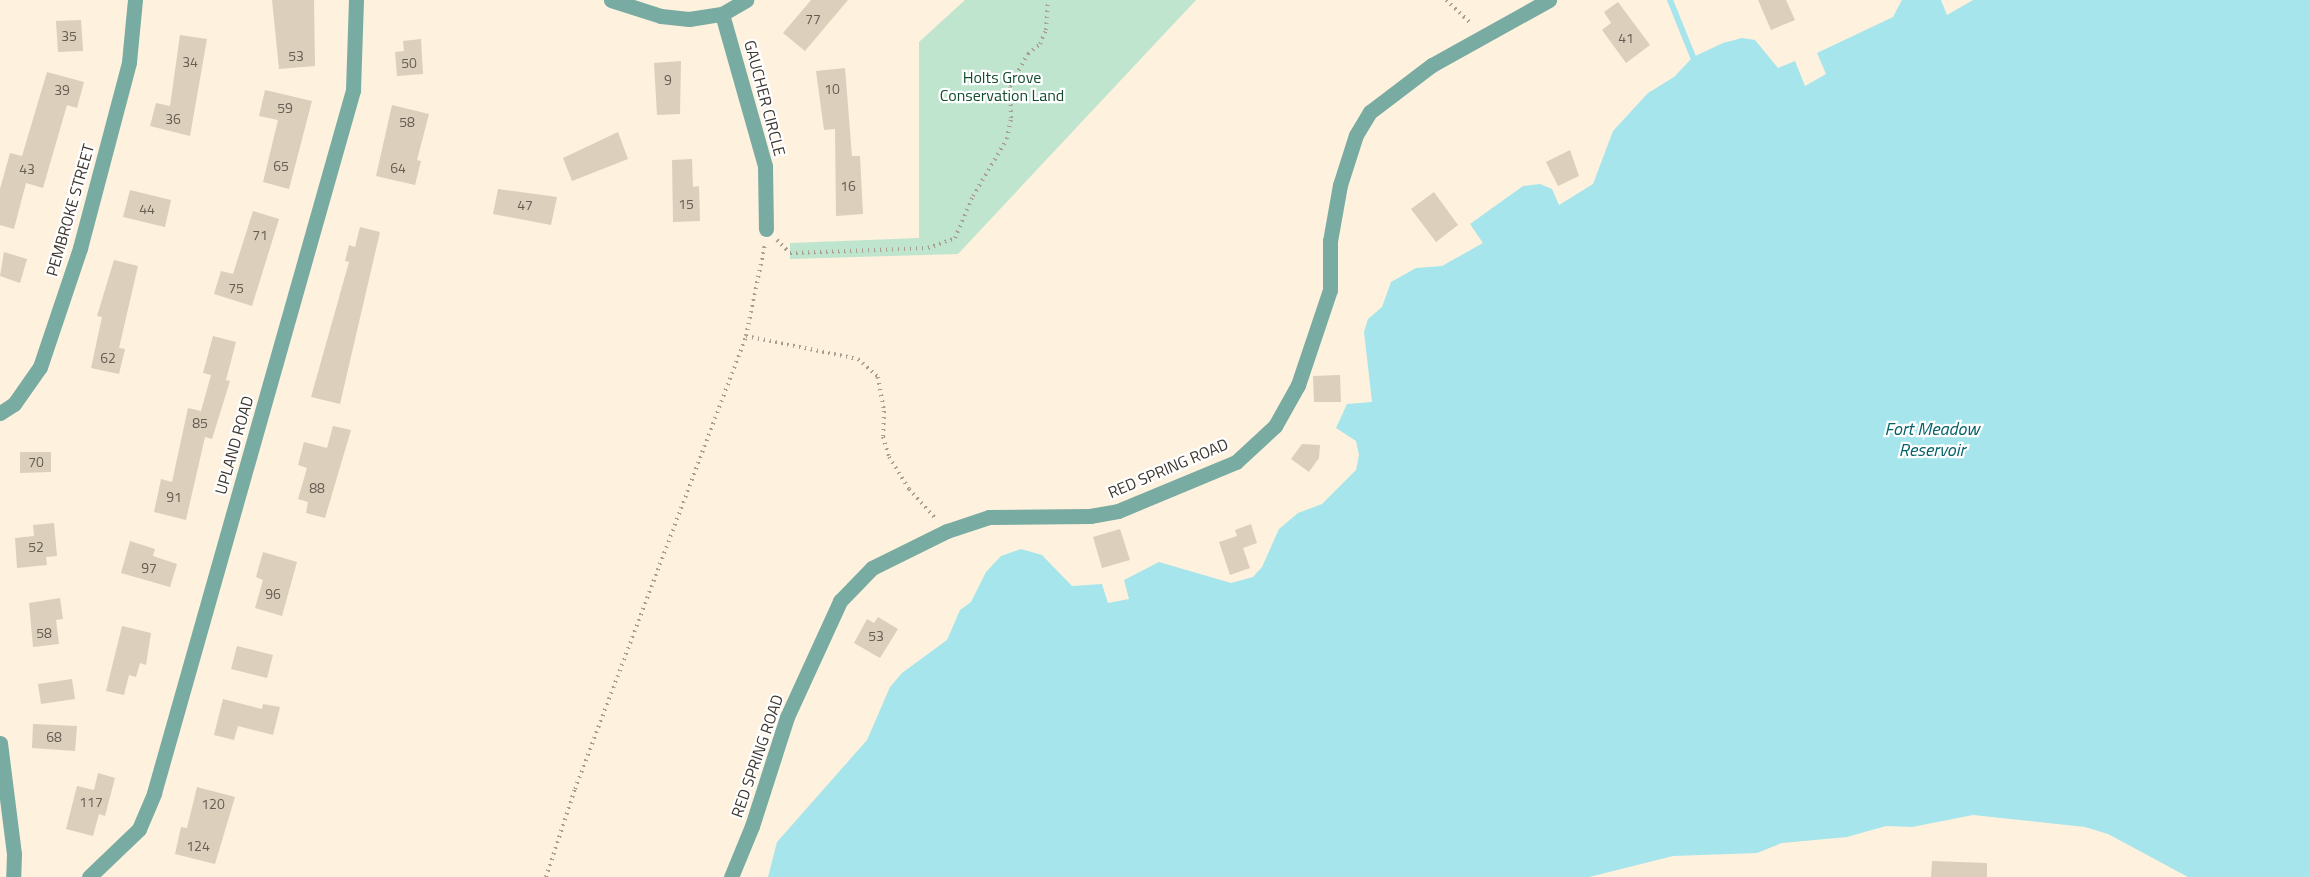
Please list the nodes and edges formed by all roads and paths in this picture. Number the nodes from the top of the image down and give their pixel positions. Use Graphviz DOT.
graph roads {
  1 [pos="135,0"];
  2 [pos="356,0"];
  3 [pos="612,0"];
  4 [pos="746,0"];
  5 [pos="1048,0"];
  6 [pos="1446,0"];
  7 [pos="1549,0"];
  8 [pos="722,14"];
  9 [pos="1484,38"];
  10 [pos="766,229"];
  11 [pos="746,336"];
  12 [pos="0,413"];
  13 [pos="947,531"];
  14 [pos="0,743"];
  15 [pos="13,877"];
  16 [pos="89,877"];
  17 [pos="546,877"];
  18 [pos="731,877"];
  1 -- 12 [label="street, PEMBROKE STREET"];
  2 -- 16 [label="street, UPLAND ROAD"];
  3 -- 8 [label="street"];
  4 -- 8 [label="street"];
  5 -- 10 [label="path"];
  6 -- 9 [label="path"];
  7 -- 9 [label="street, RED SPRING ROAD"];
  8 -- 10 [label="street, GAUCHER CIRCLE"];
  9 -- 13 [label="street, RED SPRING ROAD"];
  10 -- 11 [label="path"];
  11 -- 13 [label="path"];
  11 -- 17 [label="path"];
  13 -- 18 [label="street, RED SPRING ROAD"];
  14 -- 15 [label="street"];
}
